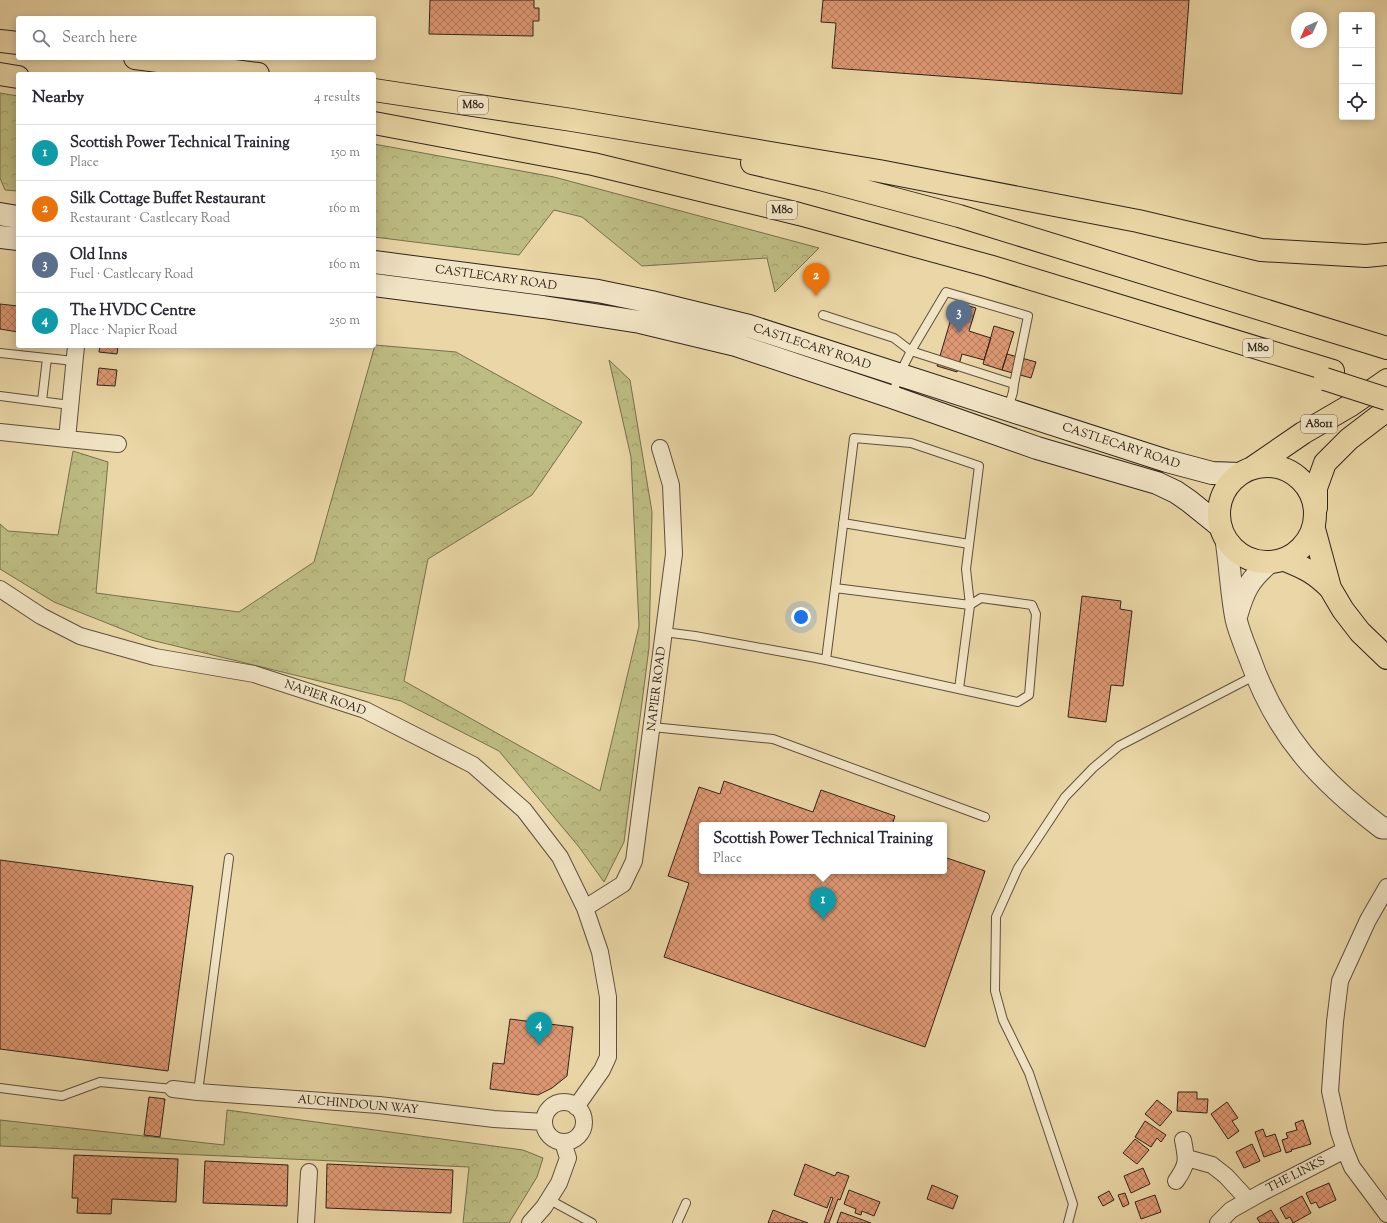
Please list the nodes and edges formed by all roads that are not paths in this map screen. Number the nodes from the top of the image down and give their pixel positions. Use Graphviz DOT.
graph roads {
  1 [pos="0,40"];
  2 [pos="16,43"];
  3 [pos="150,60"];
  4 [pos="243,72"];
  5 [pos="0,74"];
  6 [pos="16,77"];
  7 [pos="376,90"];
  8 [pos="572,120"];
  9 [pos="376,123"];
  10 [pos="0,214"];
  11 [pos="16,217"];
  12 [pos="0,237"];
  13 [pos="16,240"];
  14 [pos="1387,254"];
  15 [pos="376,262"];
  16 [pos="376,285"];
  17 [pos="823,315"];
  18 [pos="1387,348"];
  19 [pos="911,351"];
  20 [pos="0,353"];
  21 [pos="75,354"];
  22 [pos="47,358"];
  23 [pos="899,375"];
  24 [pos="1329,375"];
  25 [pos="1387,380"];
  26 [pos="1014,384"];
  27 [pos="1387,389"];
  28 [pos="0,396"];
  29 [pos="892,397"];
  30 [pos="1387,399"];
  31 [pos="42,401"];
  32 [pos="70,405"];
  33 [pos="1008,409"];
  34 [pos="1387,410"];
  35 [pos="0,432"];
  36 [pos="67,439"];
  37 [pos="118,444"];
  38 [pos="660,448"];
  39 [pos="1245,471"];
  40 [pos="1315,519"];
  41 [pos="842,523"];
  42 [pos="1223,533"];
  43 [pos="969,544"];
  44 [pos="1277,561"];
  45 [pos="835,588"];
  46 [pos="1330,588"];
  47 [pos="0,589"];
  48 [pos="970,605"];
  49 [pos="1236,619"];
  50 [pos="664,632"];
  51 [pos="1387,658"];
  52 [pos="826,660"];
  53 [pos="1256,675"];
  54 [pos="959,689"];
  55 [pos="652,727"];
  56 [pos="986,817"];
  57 [pos="1387,828"];
  58 [pos="229,858"];
  59 [pos="1387,887"];
  60 [pos="585,908"];
  61 [pos="0,1088"];
  62 [pos="173,1089"];
  63 [pos="198,1092"];
  64 [pos="576,1107"];
  65 [pos="544,1122"];
  66 [pos="1183,1140"];
  67 [pos="563,1142"];
  68 [pos="1345,1150"];
  69 [pos="1187,1158"];
  70 [pos="309,1172"];
  71 [pos="1176,1181"];
  72 [pos="548,1200"];
  73 [pos="1248,1200"];
  74 [pos="686,1203"];
  75 [pos="1387,1214"];
  76 [pos="306,1223"];
  77 [pos="530,1223"];
  78 [pos="592,1223"];
  79 [pos="677,1223"];
  80 [pos="1068,1223"];
  81 [pos="1218,1223"];
  1 -- 2 [label="main road"];
  3 -- 4 [label="main road"];
  5 -- 6 [label="main road"];
  7 -- 8 [label="main road, M80"];
  8 -- 14 [label="main road, M80"];
  8 -- 18 [label="main road, M80"];
  9 -- 24 [label="main road, M80"];
  10 -- 11 [label="main road"];
  12 -- 13 [label="main road"];
  15 -- 23 [label="main road, CASTLECARY ROAD"];
  16 -- 29 [label="main road, CASTLECARY ROAD"];
  17 -- 19 [label="lane"];
  19 -- 23 [label="lane"];
  19 -- 26 [label="lane"];
  19 -- 26 [label="lane"];
  20 -- 22 [label="lane"];
  21 -- 22 [label="lane"];
  21 -- 32 [label="street"];
  22 -- 31 [label="lane"];
  23 -- 29 [label="lane"];
  23 -- 33 [label="main road, CASTLECARY ROAD"];
  24 -- 27 [label="main road, M80"];
  24 -- 30 [label="main road, M80, bridge"];
  25 -- 39 [label="main road, A8011"];
  26 -- 33 [label="lane"];
  28 -- 31 [label="lane"];
  29 -- 42 [label="main road, CASTLECARY ROAD"];
  31 -- 32 [label="lane"];
  32 -- 36 [label="street"];
  33 -- 39 [label="main road, CASTLECARY ROAD"];
  34 -- 40 [label="main road, A8011"];
  35 -- 36 [label="street"];
  36 -- 37 [label="street"];
  38 -- 50 [label="street, NAPIER ROAD"];
  39 -- 40 [label="main road"];
  39 -- 42 [label="main road, A8011"];
  40 -- 44 [label="main road, A8011"];
  40 -- 46 [label="main road"];
  41 -- 43 [label="lane"];
  41 -- 43 [label="lane"];
  41 -- 45 [label="lane"];
  42 -- 44 [label="main road"];
  42 -- 49 [label="street"];
  43 -- 48 [label="lane"];
  44 -- 46 [label="main road"];
  44 -- 49 [label="street"];
  45 -- 48 [label="lane"];
  45 -- 52 [label="lane"];
  46 -- 51 [label="main road"];
  47 -- 60 [label="street, NAPIER ROAD"];
  48 -- 54 [label="lane"];
  48 -- 54 [label="lane"];
  49 -- 53 [label="street"];
  50 -- 52 [label="lane"];
  50 -- 55 [label="street, NAPIER ROAD"];
  52 -- 54 [label="lane"];
  53 -- 57 [label="street"];
  53 -- 80 [label="lane"];
  55 -- 56 [label="lane"];
  55 -- 60 [label="street, NAPIER ROAD"];
  58 -- 63 [label="lane"];
  59 -- 68 [label="street"];
  60 -- 64 [label="street, NAPIER ROAD"];
  61 -- 62 [label="lane"];
  62 -- 63 [label="street, AUCHINDOUN WAY"];
  63 -- 65 [label="street, AUCHINDOUN WAY"];
  64 -- 65 [label="street"];
  64 -- 67 [label="street"];
  65 -- 67 [label="street"];
  66 -- 69 [label="street"];
  67 -- 72 [label="street"];
  68 -- 73 [label="street, THE LINKS"];
  68 -- 75 [label="street"];
  69 -- 71 [label="street"];
  69 -- 73 [label="street"];
  70 -- 76 [label="street"];
  72 -- 77 [label="street"];
  72 -- 78 [label="lane"];
  73 -- 81 [label="street, THE LINKS"];
  74 -- 79 [label="lane"];
}
